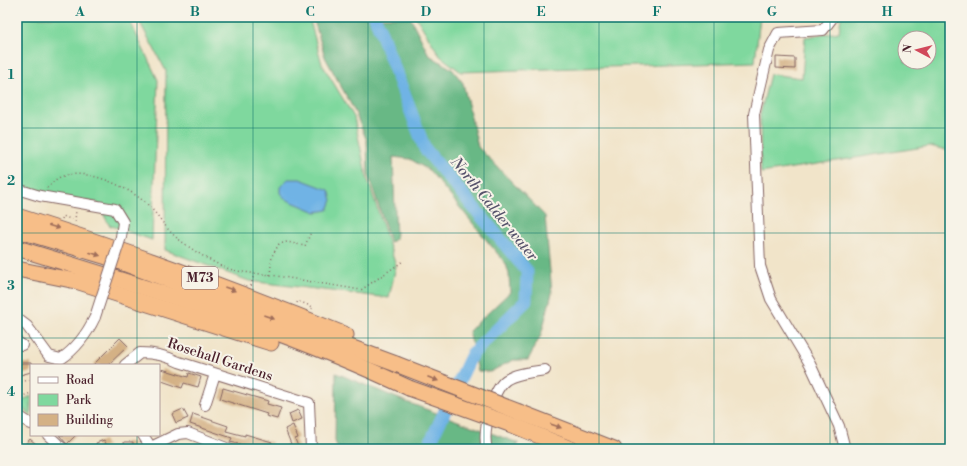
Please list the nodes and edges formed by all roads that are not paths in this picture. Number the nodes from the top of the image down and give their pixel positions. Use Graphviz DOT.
graph roads {
  1 [pos="833,17"];
  2 [pos="17,188"];
  3 [pos="17,216"];
  4 [pos="17,230"];
  5 [pos="17,248"];
  6 [pos="17,264"];
  7 [pos="17,268"];
  8 [pos="212,311"];
  9 [pos="19,320"];
  10 [pos="126,364"];
  11 [pos="378,364"];
  12 [pos="545,370"];
  13 [pos="214,374"];
  14 [pos="205,405"];
  15 [pos="17,415"];
  16 [pos="517,419"];
  17 [pos="30,423"];
  18 [pos="49,436"];
  19 [pos="144,436"];
  20 [pos="151,448"];
  21 [pos="63,449"];
  22 [pos="229,449"];
  23 [pos="311,449"];
  24 [pos="487,449"];
  25 [pos="571,449"];
  26 [pos="614,449"];
  27 [pos="845,449"];
  1 -- 27 [label="street"];
  2 -- 9 [label="street, bridge"];
  3 -- 11 [label="highway, M73, one-way"];
  4 -- 11 [label="highway, M73, one-way"];
  5 -- 8 [label="highway, M73"];
  6 -- 8 [label="highway"];
  7 -- 11 [label="highway"];
  8 -- 11 [label="highway, M73"];
  10 -- 13 [label="street, Rosehall Gardens"];
  11 -- 16 [label="highway, M73, one-way, bridge"];
  11 -- 16 [label="highway, M73, bridge"];
  12 -- 24 [label="street"];
  13 -- 14 [label="street"];
  13 -- 23 [label="street, Rosehall Gardens"];
  15 -- 17 [label="street"];
  16 -- 25 [label="highway, M73"];
  16 -- 26 [label="highway, M73, one-way"];
  18 -- 21 [label="street"];
  19 -- 20 [label="street"];
  20 -- 22 [label="street"];
}
